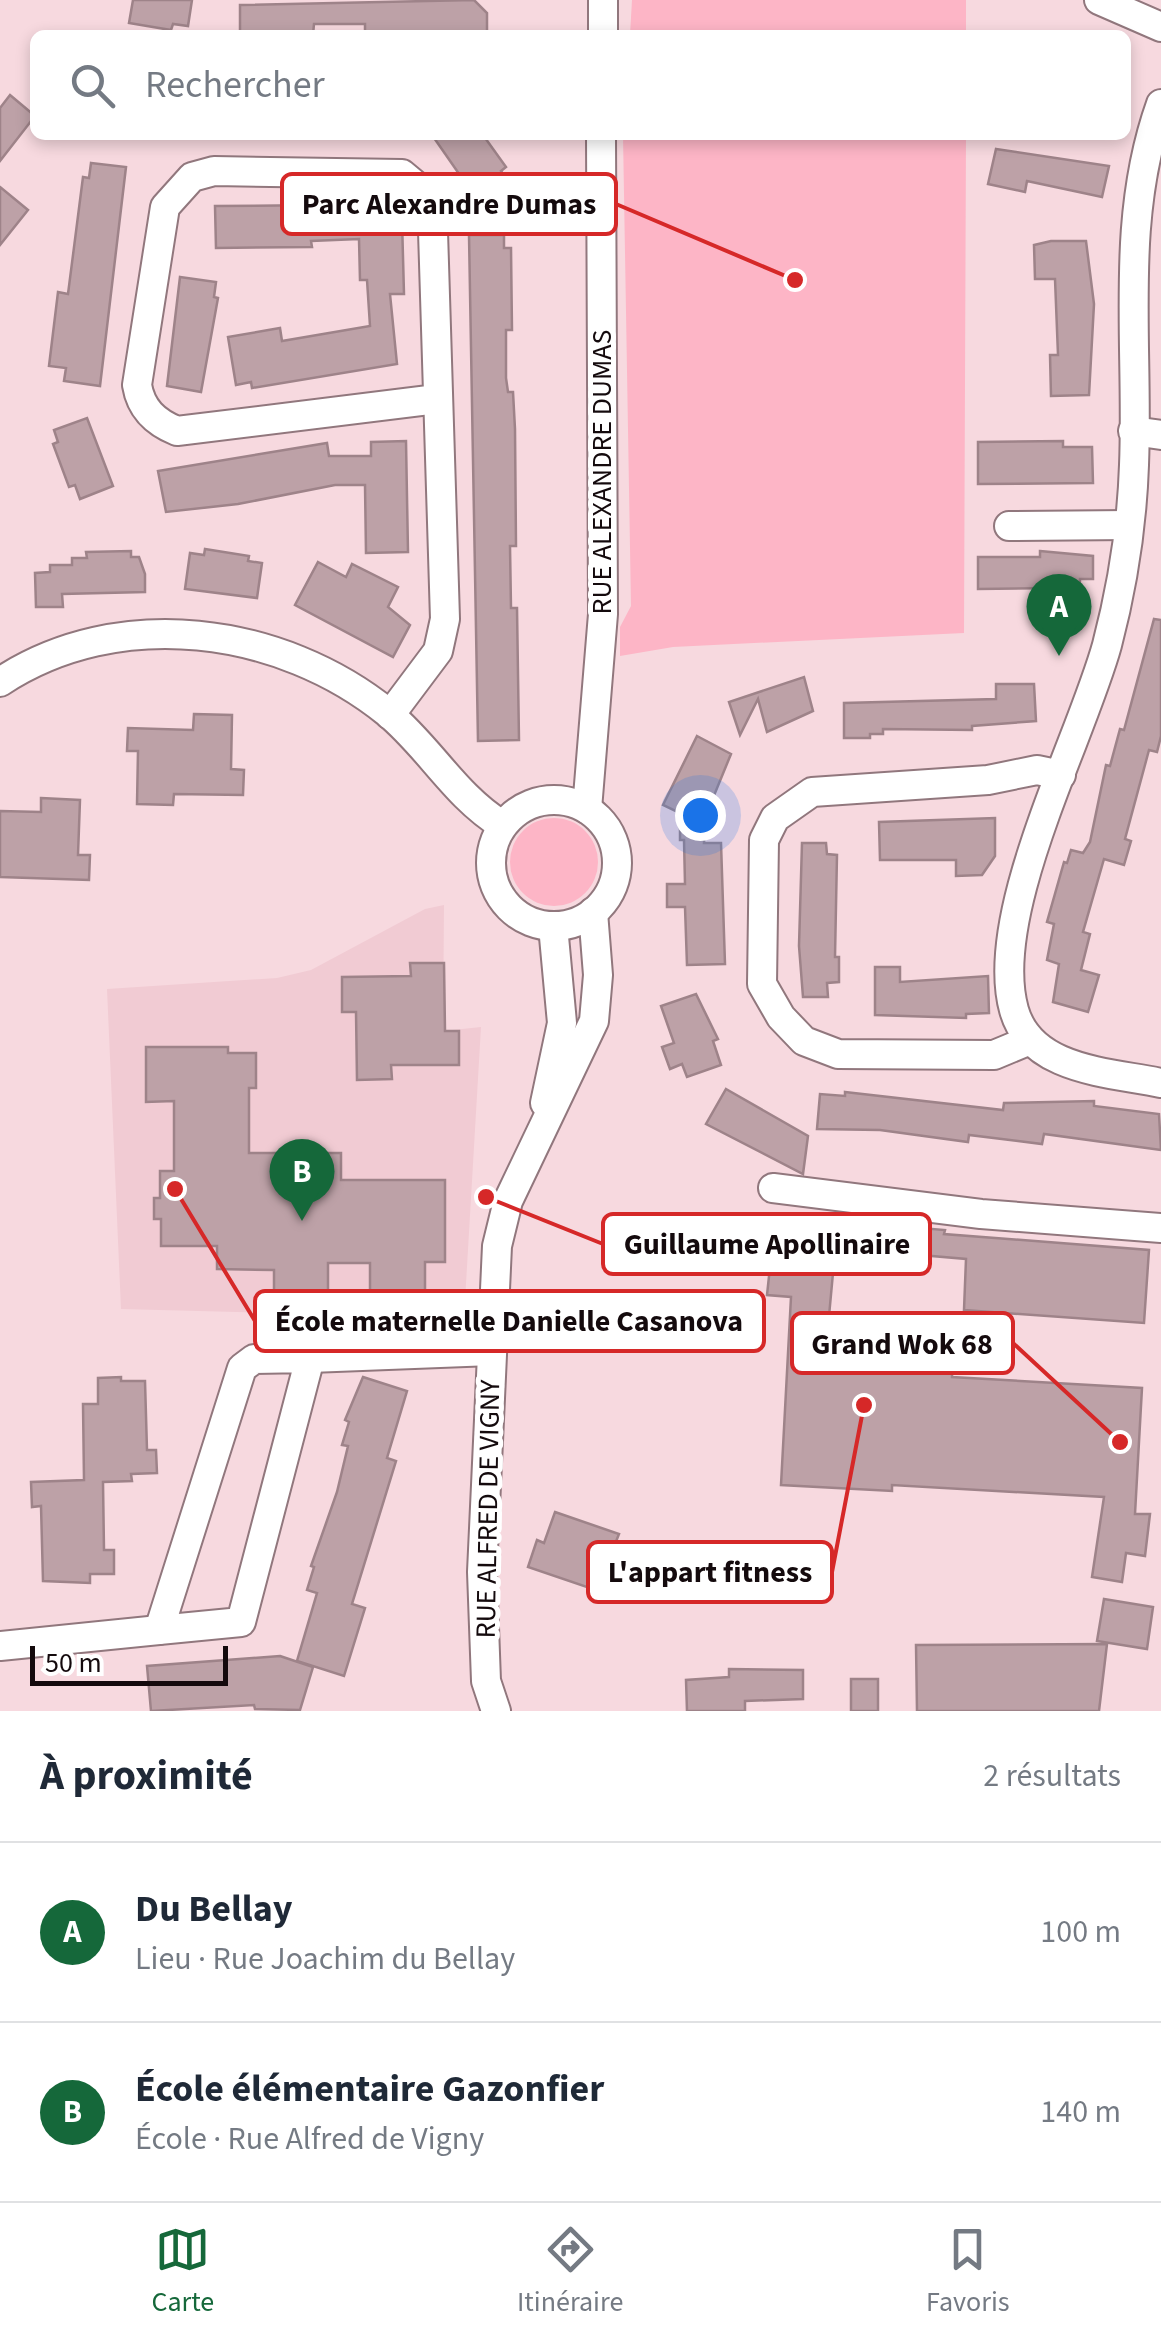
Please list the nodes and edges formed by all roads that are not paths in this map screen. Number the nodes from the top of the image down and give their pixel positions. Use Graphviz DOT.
graph roads {
  1 [pos="603,0"];
  2 [pos="1099,0"];
  3 [pos="1149,15"];
  4 [pos="603,30"];
  5 [pos="1161,104"];
  6 [pos="1138,135"];
  7 [pos="601,140"];
  8 [pos="437,399"];
  9 [pos="1132,431"];
  10 [pos="1161,434"];
  11 [pos="1128,525"];
  12 [pos="1009,526"];
  13 [pos="0,682"];
  14 [pos="390,715"];
  15 [pos="1061,775"];
  16 [pos="588,808"];
  17 [pos="502,824"];
  18 [pos="593,912"];
  19 [pos="553,926"];
  20 [pos="1030,1040"];
  21 [pos="1161,1083"];
  22 [pos="539,1134"];
  23 [pos="774,1188"];
  24 [pos="1161,1228"];
  25 [pos="492,1351"];
  26 [pos="310,1358"];
  27 [pos="160,1630"];
  28 [pos="0,1646"];
  29 [pos="496,1711"];
  1 -- 4 [label="street"];
  2 -- 3 [label="street"];
  5 -- 6 [label="street"];
  6 -- 9 [label="street"];
  7 -- 16 [label="street, RUE ALEXANDRE DUMAS"];
  8 -- 8 [label="street"];
  8 -- 14 [label="street"];
  9 -- 10 [label="street"];
  9 -- 11 [label="street"];
  11 -- 12 [label="street"];
  11 -- 15 [label="street"];
  13 -- 14 [label="street"];
  14 -- 17 [label="street"];
  15 -- 20 [label="street"];
  15 -- 20 [label="street"];
  16 -- 17 [label="street"];
  16 -- 18 [label="street"];
  17 -- 19 [label="street"];
  18 -- 19 [label="street"];
  18 -- 22 [label="street, RUE ALFRED DE VIGNY"];
  19 -- 22 [label="street, RUE ALFRED DE VIGNY"];
  20 -- 21 [label="street"];
  22 -- 25 [label="street, RUE ALFRED DE VIGNY"];
  23 -- 24 [label="street"];
  25 -- 26 [label="street"];
  25 -- 29 [label="street, RUE ALFRED DE VIGNY"];
  26 -- 27 [label="street"];
  26 -- 27 [label="street"];
  27 -- 28 [label="street"];
}
